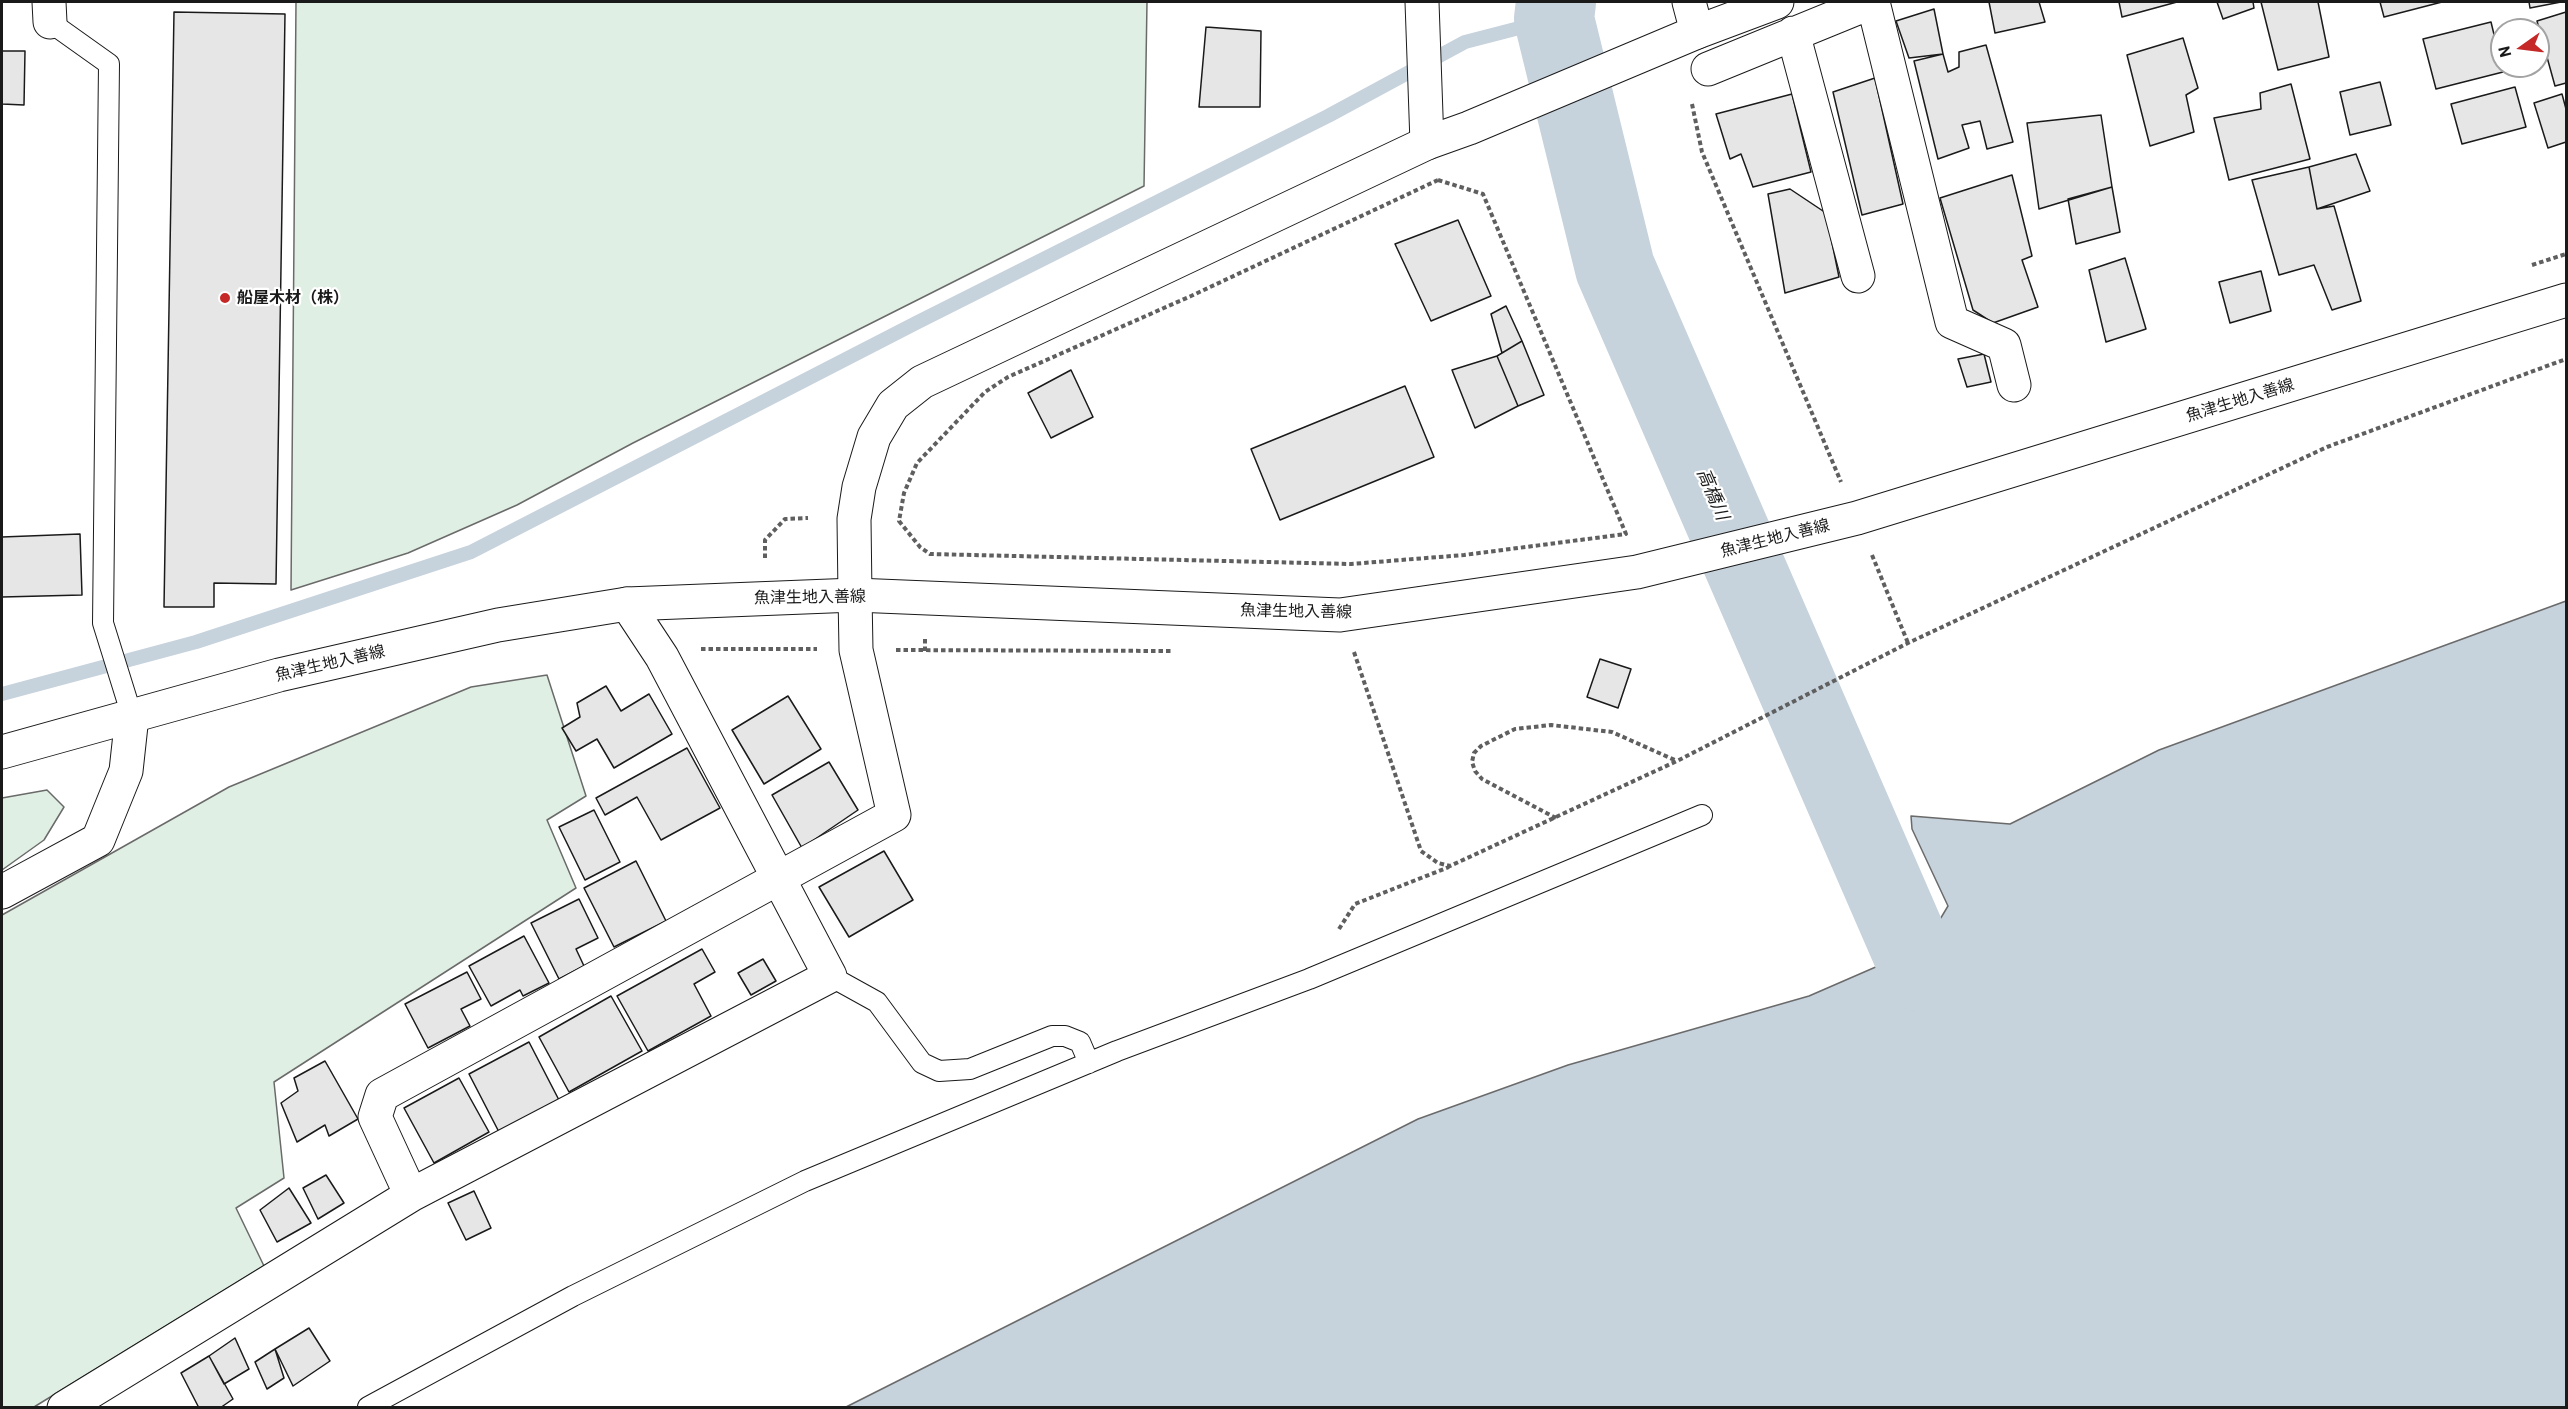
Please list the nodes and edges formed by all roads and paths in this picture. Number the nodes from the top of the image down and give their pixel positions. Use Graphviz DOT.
graph roads {
  1 [pos="1422,2"];
  2 [pos="1777,2"];
  3 [pos="1873,2"];
  4 [pos="50,12"];
  5 [pos="1693,16"];
  6 [pos="1793,33"];
  7 [pos="1708,69"];
  8 [pos="1426,143"];
  9 [pos="1438,180"];
  10 [pos="1858,276"];
  11 [pos="2566,300"];
  12 [pos="1083,343"];
  13 [pos="2566,359"];
  14 [pos="2014,385"];
  15 [pos="1851,504"];
  16 [pos="808,518"];
  17 [pos="1870,549"];
  18 [pos="765,559"];
  19 [pos="855,595"];
  20 [pos="627,604"];
  21 [pos="1341,615"];
  22 [pos="1908,643"];
  23 [pos="856,650"];
  24 [pos="1177,651"];
  25 [pos="1342,652"];
  26 [pos="1354,652"];
  27 [pos="662,657"];
  28 [pos="132,716"];
  29 [pos="2,753"];
  30 [pos="1677,761"];
  31 [pos="1702,815"];
  32 [pos="1557,818"];
  33 [pos="1450,866"];
  34 [pos="777,877"];
  35 [pos="2,892"];
  36 [pos="830,975"];
  37 [pos="1309,979"];
  38 [pos="1089,1063"];
  39 [pos="411,1195"];
  40 [pos="64,1407"];
  41 [pos="368,1407"];
  1 -- 8 [label="street"];
  2 -- 5 [label="street"];
  3 -- 6 [label="street"];
  3 -- 14 [label="street"];
  4 -- 28 [label="lane"];
  5 -- 8 [label="street"];
  6 -- 7 [label="street"];
  6 -- 10 [label="street"];
  7 -- 15 [label="path"];
  8 -- 19 [label="street"];
  9 -- 12 [label="path"];
  11 -- 15 [label="street, 魚津生地入善線"];
  13 -- 22 [label="path"];
  15 -- 21 [label="street, 魚津生地入善線"];
  16 -- 18 [label="path"];
  17 -- 22 [label="path"];
  19 -- 20 [label="street, 魚津生地入善線"];
  19 -- 21 [label="street, 魚津生地入善線"];
  19 -- 23 [label="street"];
  20 -- 27 [label="street"];
  20 -- 28 [label="street, 魚津生地入善線"];
  21 -- 26 [label="path"];
  22 -- 30 [label="path"];
  23 -- 24 [label="path"];
  23 -- 27 [label="path"];
  23 -- 34 [label="street"];
  25 -- 26 [label="path"];
  26 -- 33 [label="path"];
  27 -- 34 [label="street"];
  28 -- 29 [label="street, 魚津生地入善線"];
  28 -- 35 [label="street"];
  30 -- 32 [label="path"];
  30 -- 32 [label="path"];
  31 -- 37 [label="lane"];
  32 -- 33 [label="path"];
  33 -- 37 [label="path"];
  34 -- 36 [label="street"];
  34 -- 39 [label="street"];
  36 -- 38 [label="lane"];
  36 -- 39 [label="street"];
  37 -- 38 [label="lane"];
  38 -- 41 [label="lane"];
  39 -- 40 [label="street"];
}
